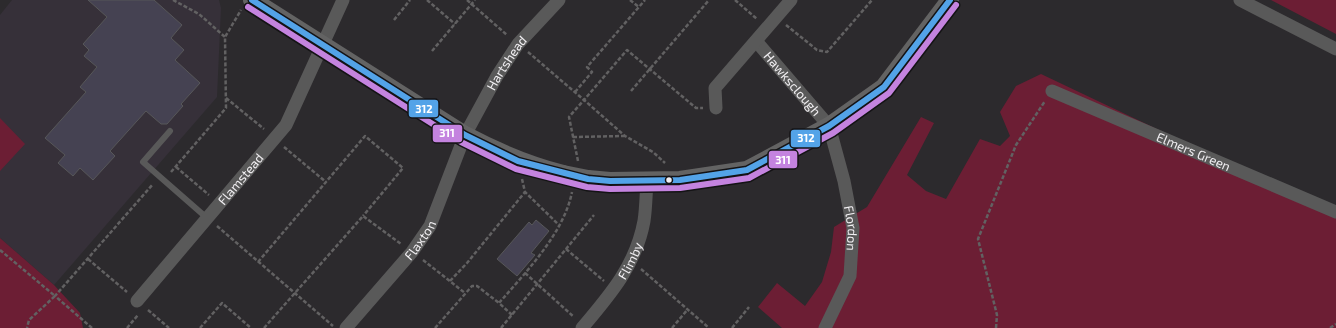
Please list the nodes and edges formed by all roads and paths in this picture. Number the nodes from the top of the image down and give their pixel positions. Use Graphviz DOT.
graph roads {
  1 [pos="173,0"];
  2 [pos="343,0"];
  3 [pos="410,0"];
  4 [pos="427,0"];
  5 [pos="467,0"];
  6 [pos="475,0"];
  7 [pos="559,0"];
  8 [pos="630,0"];
  9 [pos="645,0"];
  10 [pos="709,0"];
  11 [pos="735,0"];
  12 [pos="792,0"];
  13 [pos="872,0"];
  14 [pos="950,0"];
  15 [pos="1240,0"];
  16 [pos="253,4"];
  17 [pos="471,4"];
  18 [pos="639,7"];
  19 [pos="777,17"];
  20 [pos="756,18"];
  21 [pos="394,20"];
  22 [pos="455,24"];
  23 [pos="224,37"];
  24 [pos="756,41"];
  25 [pos="518,44"];
  26 [pos="324,45"];
  27 [pos="1336,49"];
  28 [pos="432,51"];
  29 [pos="650,69"];
  30 [pos="631,91"];
  31 [pos="1052,91"];
  32 [pos="575,92"];
  33 [pos="716,108"];
  34 [pos="829,126"];
  35 [pos="170,131"];
  36 [pos="466,135"];
  37 [pos="625,136"];
  38 [pos="573,137"];
  39 [pos="518,161"];
  40 [pos="176,167"];
  41 [pos="162,178"];
  42 [pos="647,181"];
  43 [pos="525,192"];
  44 [pos="219,204"];
  45 [pos="1336,212"];
  46 [pos="594,215"];
  47 [pos="363,216"];
  48 [pos="208,218"];
  49 [pos="559,225"];
  50 [pos="566,249"];
  51 [pos="0,250"];
  52 [pos="412,252"];
  53 [pos="88,258"];
  54 [pos="631,261"];
  55 [pos="258,262"];
  56 [pos="525,273"];
  57 [pos="450,281"];
  58 [pos="538,284"];
  59 [pos="613,289"];
  60 [pos="295,293"];
  61 [pos="465,294"];
  62 [pos="56,296"];
  63 [pos="499,303"];
  64 [pos="141,304"];
  65 [pos="749,307"];
  66 [pos="688,309"];
  67 [pos="1336,324"];
  68 [pos="583,327"];
  69 [pos="27,328"];
  70 [pos="92,328"];
  71 [pos="126,328"];
  72 [pos="169,328"];
  73 [pos="200,328"];
  74 [pos="251,328"];
  75 [pos="264,328"];
  76 [pos="334,328"];
  77 [pos="346,328"];
  78 [pos="435,328"];
  79 [pos="501,328"];
  80 [pos="672,328"];
  81 [pos="709,328"];
  82 [pos="732,328"];
  83 [pos="825,328"];
  84 [pos="996,328"];
  85 [pos="1330,328"];
  1 -- 23 [label="path"];
  2 -- 26 [label="street, Flamstead"];
  3 -- 21 [label="path"];
  4 -- 22 [label="path"];
  5 -- 17 [label="path"];
  6 -- 17 [label="path"];
  7 -- 25 [label="street, Hartshead"];
  8 -- 18 [label="path"];
  9 -- 18 [label="path"];
  10 -- 29 [label="path"];
  11 -- 20 [label="path"];
  12 -- 19 [label="street, Hawksclough"];
  13 -- 19 [label="path"];
  14 -- 34 [label="street"];
  15 -- 27 [label="street"];
  16 -- 23 [label="path"];
  16 -- 26 [label="street"];
  17 -- 22 [label="path"];
  17 -- 25 [label="path"];
  18 -- 32 [label="path"];
  19 -- 24 [label="street, Hawksclough"];
  22 -- 28 [label="path"];
  23 -- 40 [label="path"];
  24 -- 33 [label="street, Hawksclough"];
  24 -- 34 [label="street, Hawksclough"];
  25 -- 32 [label="path"];
  25 -- 36 [label="street, Hartshead"];
  26 -- 36 [label="street"];
  26 -- 44 [label="street, Flamstead"];
  29 -- 30 [label="path"];
  29 -- 32 [label="path"];
  29 -- 33 [label="path"];
  31 -- 45 [label="street, Elmers Green"];
  31 -- 84 [label="path"];
  34 -- 42 [label="street"];
  34 -- 83 [label="street, Flordon"];
  35 -- 41 [label="lane"];
  36 -- 39 [label="street"];
  36 -- 52 [label="street, Flaxton"];
  37 -- 38 [label="path"];
  39 -- 42 [label="street, bridge"];
  39 -- 43 [label="path"];
  40 -- 41 [label="path"];
  40 -- 44 [label="path"];
  41 -- 48 [label="lane"];
  41 -- 53 [label="path"];
  42 -- 54 [label="street, Flimby"];
  43 -- 49 [label="path"];
  43 -- 57 [label="path"];
  44 -- 48 [label="street, Flamstead"];
  46 -- 50 [label="path"];
  47 -- 52 [label="path"];
  47 -- 55 [label="path"];
  47 -- 60 [label="path"];
  48 -- 55 [label="path"];
  48 -- 64 [label="street, Flamstead"];
  50 -- 58 [label="path"];
  50 -- 59 [label="path"];
  51 -- 62 [label="path"];
  52 -- 57 [label="path"];
  52 -- 77 [label="street, Flaxton"];
  53 -- 62 [label="path"];
  53 -- 64 [label="path"];
  54 -- 59 [label="street, Flimby"];
  54 -- 66 [label="path"];
  55 -- 60 [label="path"];
  56 -- 58 [label="path"];
  57 -- 61 [label="path"];
  58 -- 68 [label="path"];
  58 -- 79 [label="path"];
  59 -- 68 [label="street, Flimby"];
  60 -- 75 [label="path"];
  60 -- 76 [label="path"];
  61 -- 63 [label="path"];
  61 -- 78 [label="path"];
  62 -- 69 [label="path"];
  62 -- 70 [label="path"];
  64 -- 71 [label="path"];
  64 -- 72 [label="path"];
  65 -- 82 [label="path"];
  66 -- 80 [label="path"];
  66 -- 81 [label="path"];
  67 -- 85 [label="path"];
  73 -- 74 [label="path"];
}
